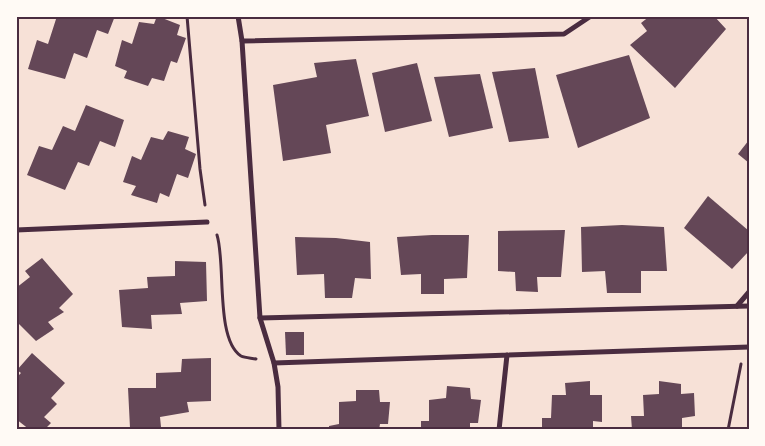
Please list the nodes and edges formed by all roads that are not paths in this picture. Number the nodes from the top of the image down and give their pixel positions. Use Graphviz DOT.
graph roads {
  1 [pos="238,16"];
  2 [pos="591,16"];
  3 [pos="242,41"];
  4 [pos="208,222"];
  5 [pos="16,230"];
  6 [pos="749,292"];
  7 [pos="737,306"];
  8 [pos="749,306"];
  9 [pos="260,318"];
  10 [pos="749,348"];
  11 [pos="507,355"];
  12 [pos="274,363"];
  13 [pos="279,430"];
  14 [pos="499,430"];
  1 -- 3 [label="street"];
  2 -- 3 [label="street"];
  3 -- 9 [label="street"];
  4 -- 5 [label="street"];
  6 -- 7 [label="street"];
  7 -- 8 [label="street"];
  7 -- 9 [label="street"];
  9 -- 12 [label="street"];
  10 -- 11 [label="street"];
  11 -- 12 [label="street"];
  11 -- 14 [label="street"];
  12 -- 13 [label="street"];
}
